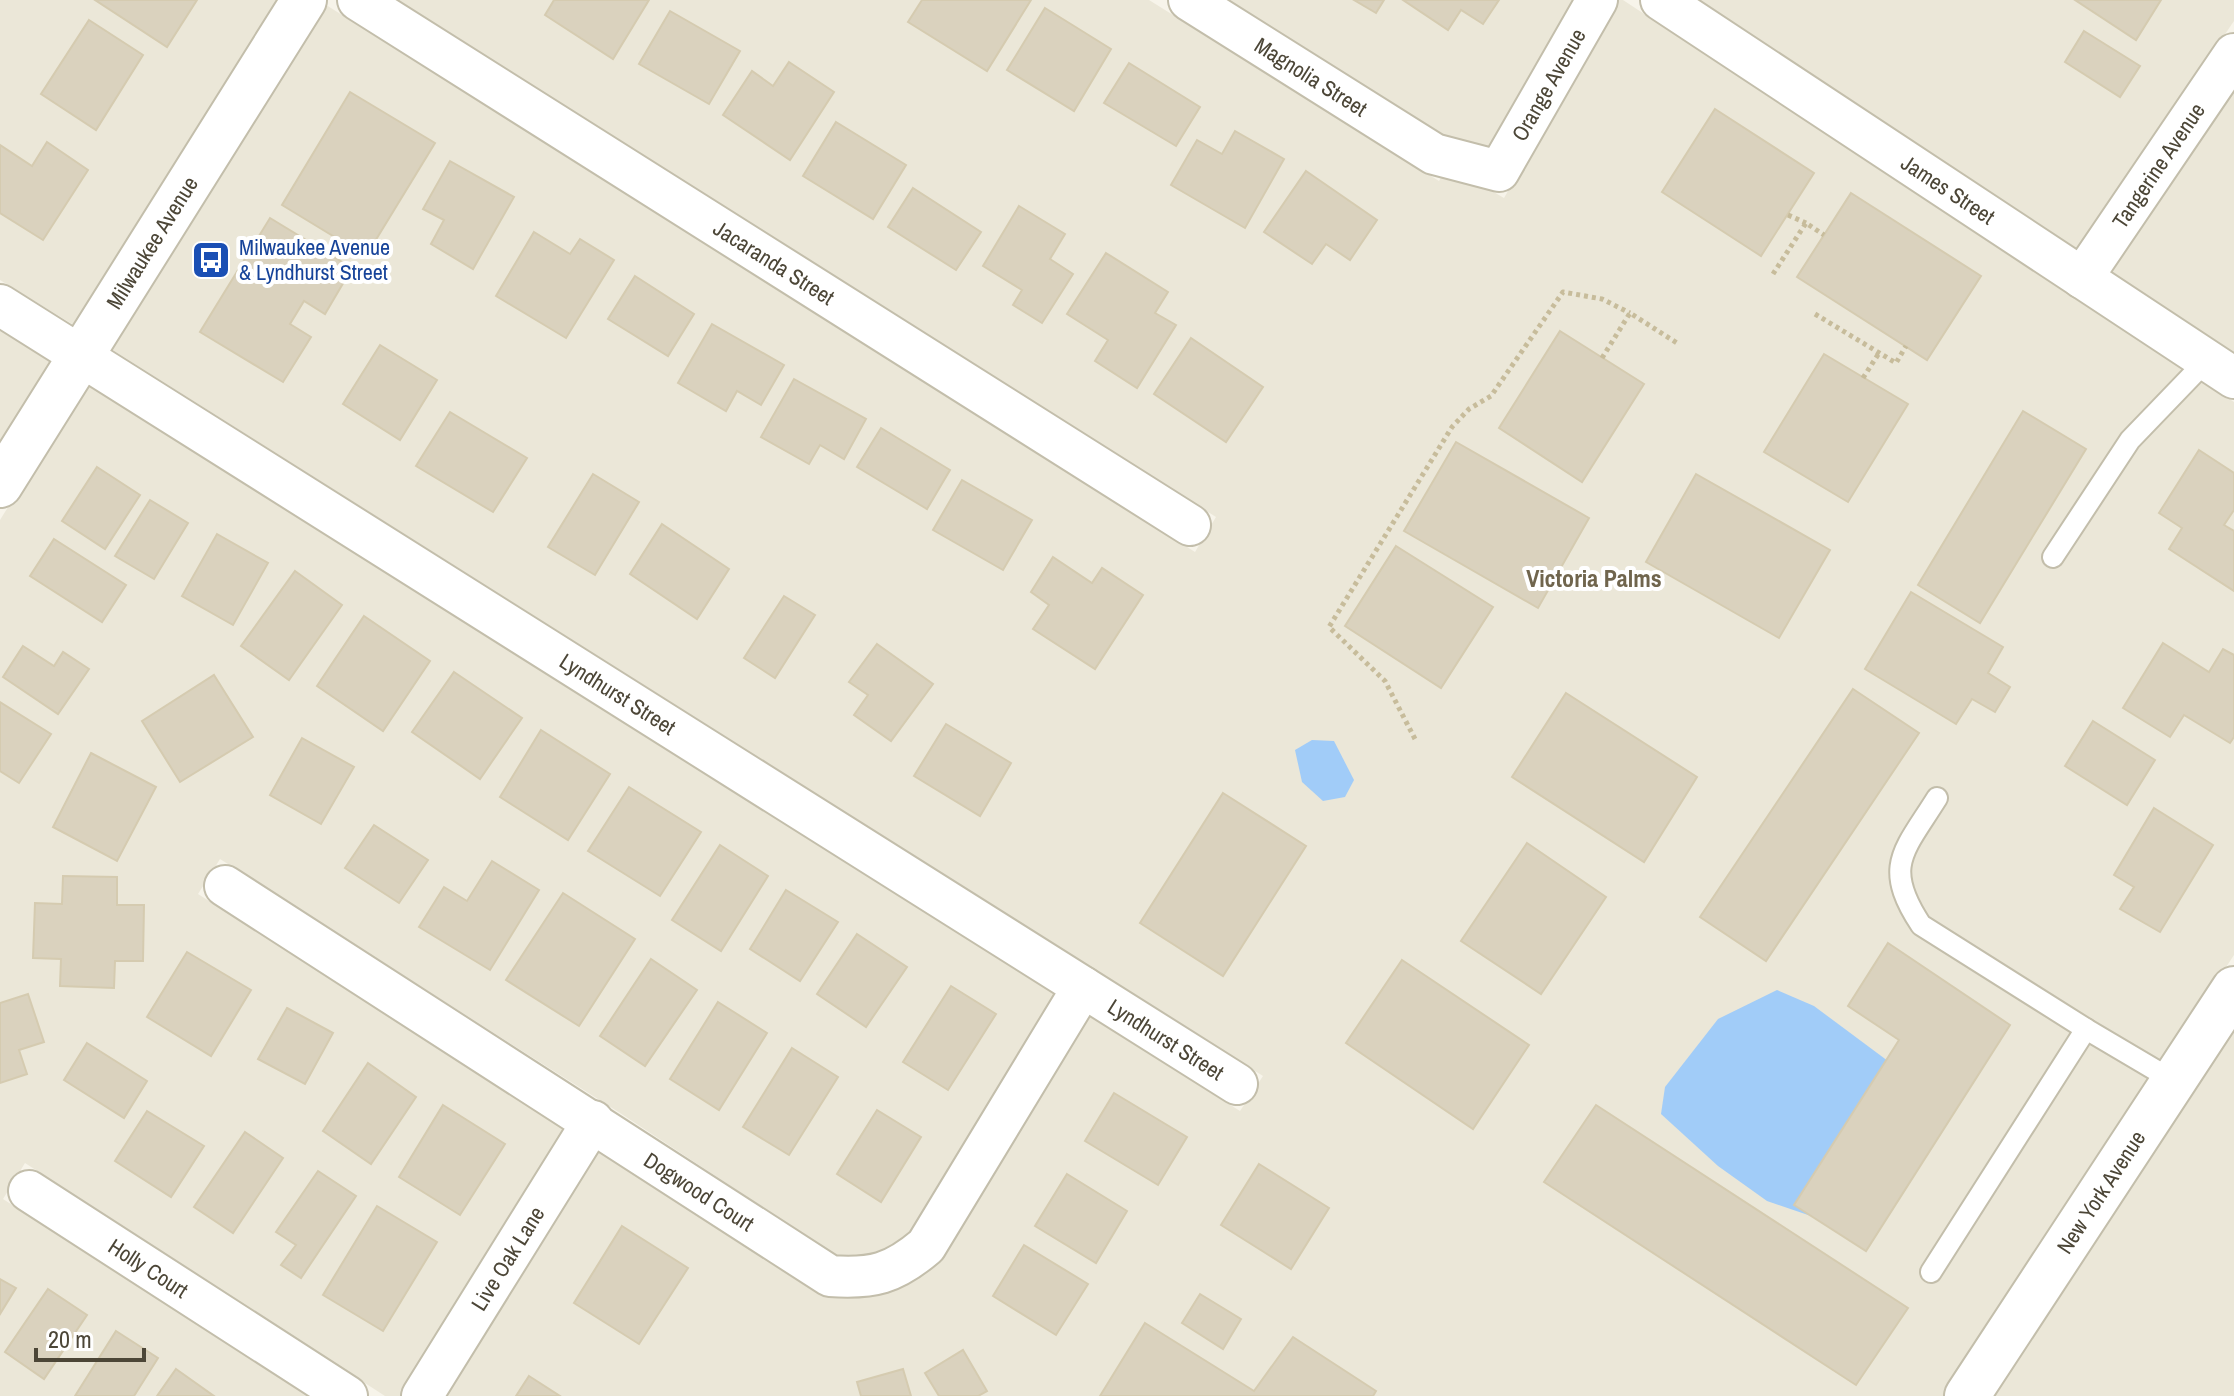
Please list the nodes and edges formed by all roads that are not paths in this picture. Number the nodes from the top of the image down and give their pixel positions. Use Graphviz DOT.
graph roads {
  1 [pos="304,0"];
  2 [pos="358,0"];
  3 [pos="1189,0"];
  4 [pos="1597,0"];
  5 [pos="1661,0"];
  6 [pos="2234,54"];
  7 [pos="1499,171"];
  8 [pos="2082,278"];
  9 [pos="0,305"];
  10 [pos="82,355"];
  11 [pos="2220,369"];
  12 [pos="0,485"];
  13 [pos="1190,525"];
  14 [pos="2053,557"];
  15 [pos="1937,798"];
  16 [pos="225,886"];
  17 [pos="1083,987"];
  18 [pos="2234,989"];
  19 [pos="2086,1029"];
  20 [pos="2174,1081"];
  21 [pos="1237,1084"];
  22 [pos="593,1121"];
  23 [pos="29,1191"];
  24 [pos="1931,1272"];
  25 [pos="347,1396"];
  26 [pos="422,1396"];
  27 [pos="1967,1396"];
  1 -- 10 [label="street, Milwaukee Avenue"];
  2 -- 13 [label="street, Jacaranda Street"];
  3 -- 7 [label="street, Magnolia Street"];
  4 -- 7 [label="street, Orange Avenue"];
  5 -- 8 [label="street, James Street"];
  6 -- 8 [label="street, Tangerine Avenue"];
  8 -- 11 [label="street, James Street"];
  9 -- 10 [label="street, Lyndhurst Street"];
  10 -- 12 [label="street, Milwaukee Avenue"];
  10 -- 17 [label="street, Lyndhurst Street"];
  11 -- 14 [label="lane"];
  15 -- 19 [label="lane"];
  16 -- 22 [label="street, Dogwood Court"];
  17 -- 21 [label="street, Lyndhurst Street"];
  17 -- 22 [label="street, Dogwood Court"];
  18 -- 20 [label="street, New York Avenue"];
  19 -- 20 [label="lane"];
  19 -- 24 [label="lane"];
  20 -- 27 [label="street, New York Avenue"];
  22 -- 26 [label="street, Live Oak Lane"];
  23 -- 25 [label="street, Holly Court"];
}
